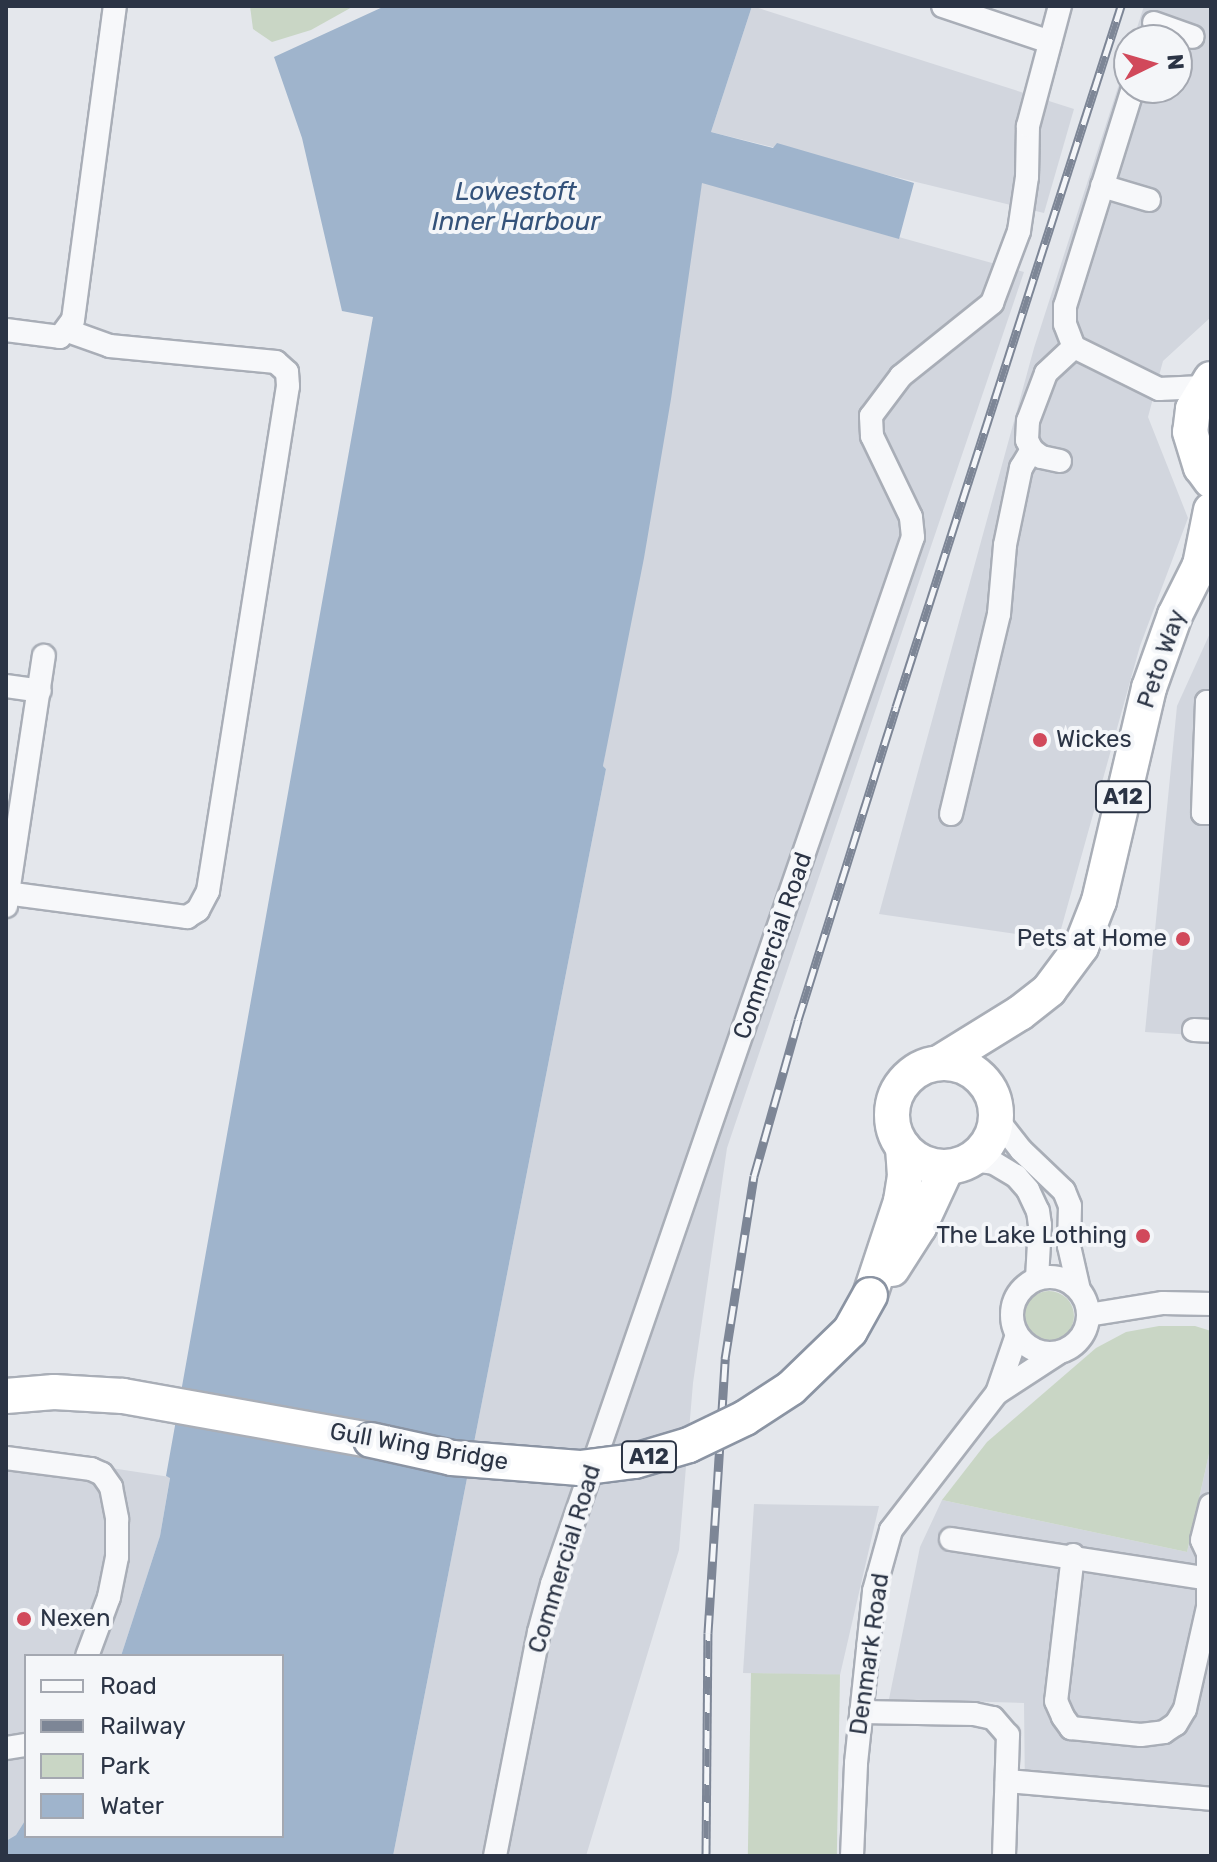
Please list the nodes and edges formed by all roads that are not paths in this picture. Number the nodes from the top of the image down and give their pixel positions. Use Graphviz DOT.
graph roads {
  1 [pos="115,6"];
  2 [pos="943,6"];
  3 [pos="1060,6"];
  4 [pos="1050,42"];
  5 [pos="1128,104"];
  6 [pos="1102,186"];
  7 [pos="1149,200"];
  8 [pos="6,330"];
  9 [pos="68,331"];
  10 [pos="1074,347"];
  11 [pos="1207,383"];
  12 [pos="1159,389"];
  13 [pos="1190,432"];
  14 [pos="1032,450"];
  15 [pos="1060,461"];
  16 [pos="1211,481"];
  17 [pos="1211,510"];
  18 [pos="1206,559"];
  19 [pos="44,656"];
  20 [pos="6,686"];
  21 [pos="40,691"];
  22 [pos="1211,702"];
  23 [pos="1211,813"];
  24 [pos="951,814"];
  25 [pos="7,898"];
  26 [pos="1020,1013"];
  27 [pos="939,1063"];
  28 [pos="993,1105"];
  29 [pos="903,1147"];
  30 [pos="959,1164"];
  31 [pos="1037,1278"];
  32 [pos="1079,1290"];
  33 [pos="870,1295"];
  34 [pos="1210,1299"];
  35 [pos="1088,1315"];
  36 [pos="1017,1335"];
  37 [pos="1061,1352"];
  38 [pos="997,1393"];
  39 [pos="6,1396"];
  40 [pos="6,1458"];
  41 [pos="1211,1505"];
  42 [pos="951,1539"];
  43 [pos="1210,1553"];
  44 [pos="1073,1555"];
  45 [pos="1208,1579"];
  46 [pos="88,1654"];
  47 [pos="861,1712"];
  48 [pos="1007,1781"];
  49 [pos="1211,1799"];
  50 [pos="495,1856"];
  51 [pos="852,1856"];
  52 [pos="1004,1856"];
  1 -- 9 [label="street"];
  2 -- 4 [label="street"];
  3 -- 4 [label="street"];
  4 -- 50 [label="street, Commercial Road"];
  5 -- 6 [label="street"];
  6 -- 7 [label="street"];
  6 -- 10 [label="street"];
  8 -- 9 [label="street"];
  9 -- 25 [label="street"];
  10 -- 12 [label="street"];
  10 -- 14 [label="street"];
  11 -- 12 [label="street"];
  11 -- 13 [label="highway"];
  12 -- 13 [label="street"];
  13 -- 16 [label="highway"];
  14 -- 15 [label="street"];
  14 -- 24 [label="street"];
  17 -- 18 [label="highway, Peto Way / A12"];
  18 -- 26 [label="highway, Peto Way / A12"];
  19 -- 21 [label="street"];
  20 -- 21 [label="street"];
  21 -- 25 [label="street"];
  22 -- 23 [label="street"];
  26 -- 27 [label="highway, Peto Way / A12"];
  26 -- 28 [label="highway, Peto Way / A12"];
  27 -- 28 [label="highway"];
  27 -- 29 [label="highway"];
  28 -- 30 [label="highway"];
  28 -- 32 [label="street"];
  29 -- 30 [label="highway"];
  29 -- 33 [label="highway, A12"];
  30 -- 31 [label="street"];
  30 -- 33 [label="highway, A12"];
  31 -- 32 [label="street"];
  31 -- 36 [label="street"];
  32 -- 35 [label="street"];
  33 -- 39 [label="highway, Gull Wing Bridge / A12, bridge"];
  34 -- 35 [label="street"];
  35 -- 37 [label="street"];
  36 -- 37 [label="street"];
  36 -- 38 [label="street, Denmark Road"];
  37 -- 38 [label="street, Denmark Road"];
  38 -- 47 [label="street, Denmark Road"];
  40 -- 46 [label="street"];
  41 -- 43 [label="street"];
  42 -- 44 [label="street"];
  43 -- 45 [label="street"];
  44 -- 45 [label="street"];
  44 -- 45 [label="street"];
  47 -- 48 [label="street"];
  47 -- 51 [label="street, Denmark Road"];
  48 -- 49 [label="street"];
  48 -- 52 [label="street"];
}
